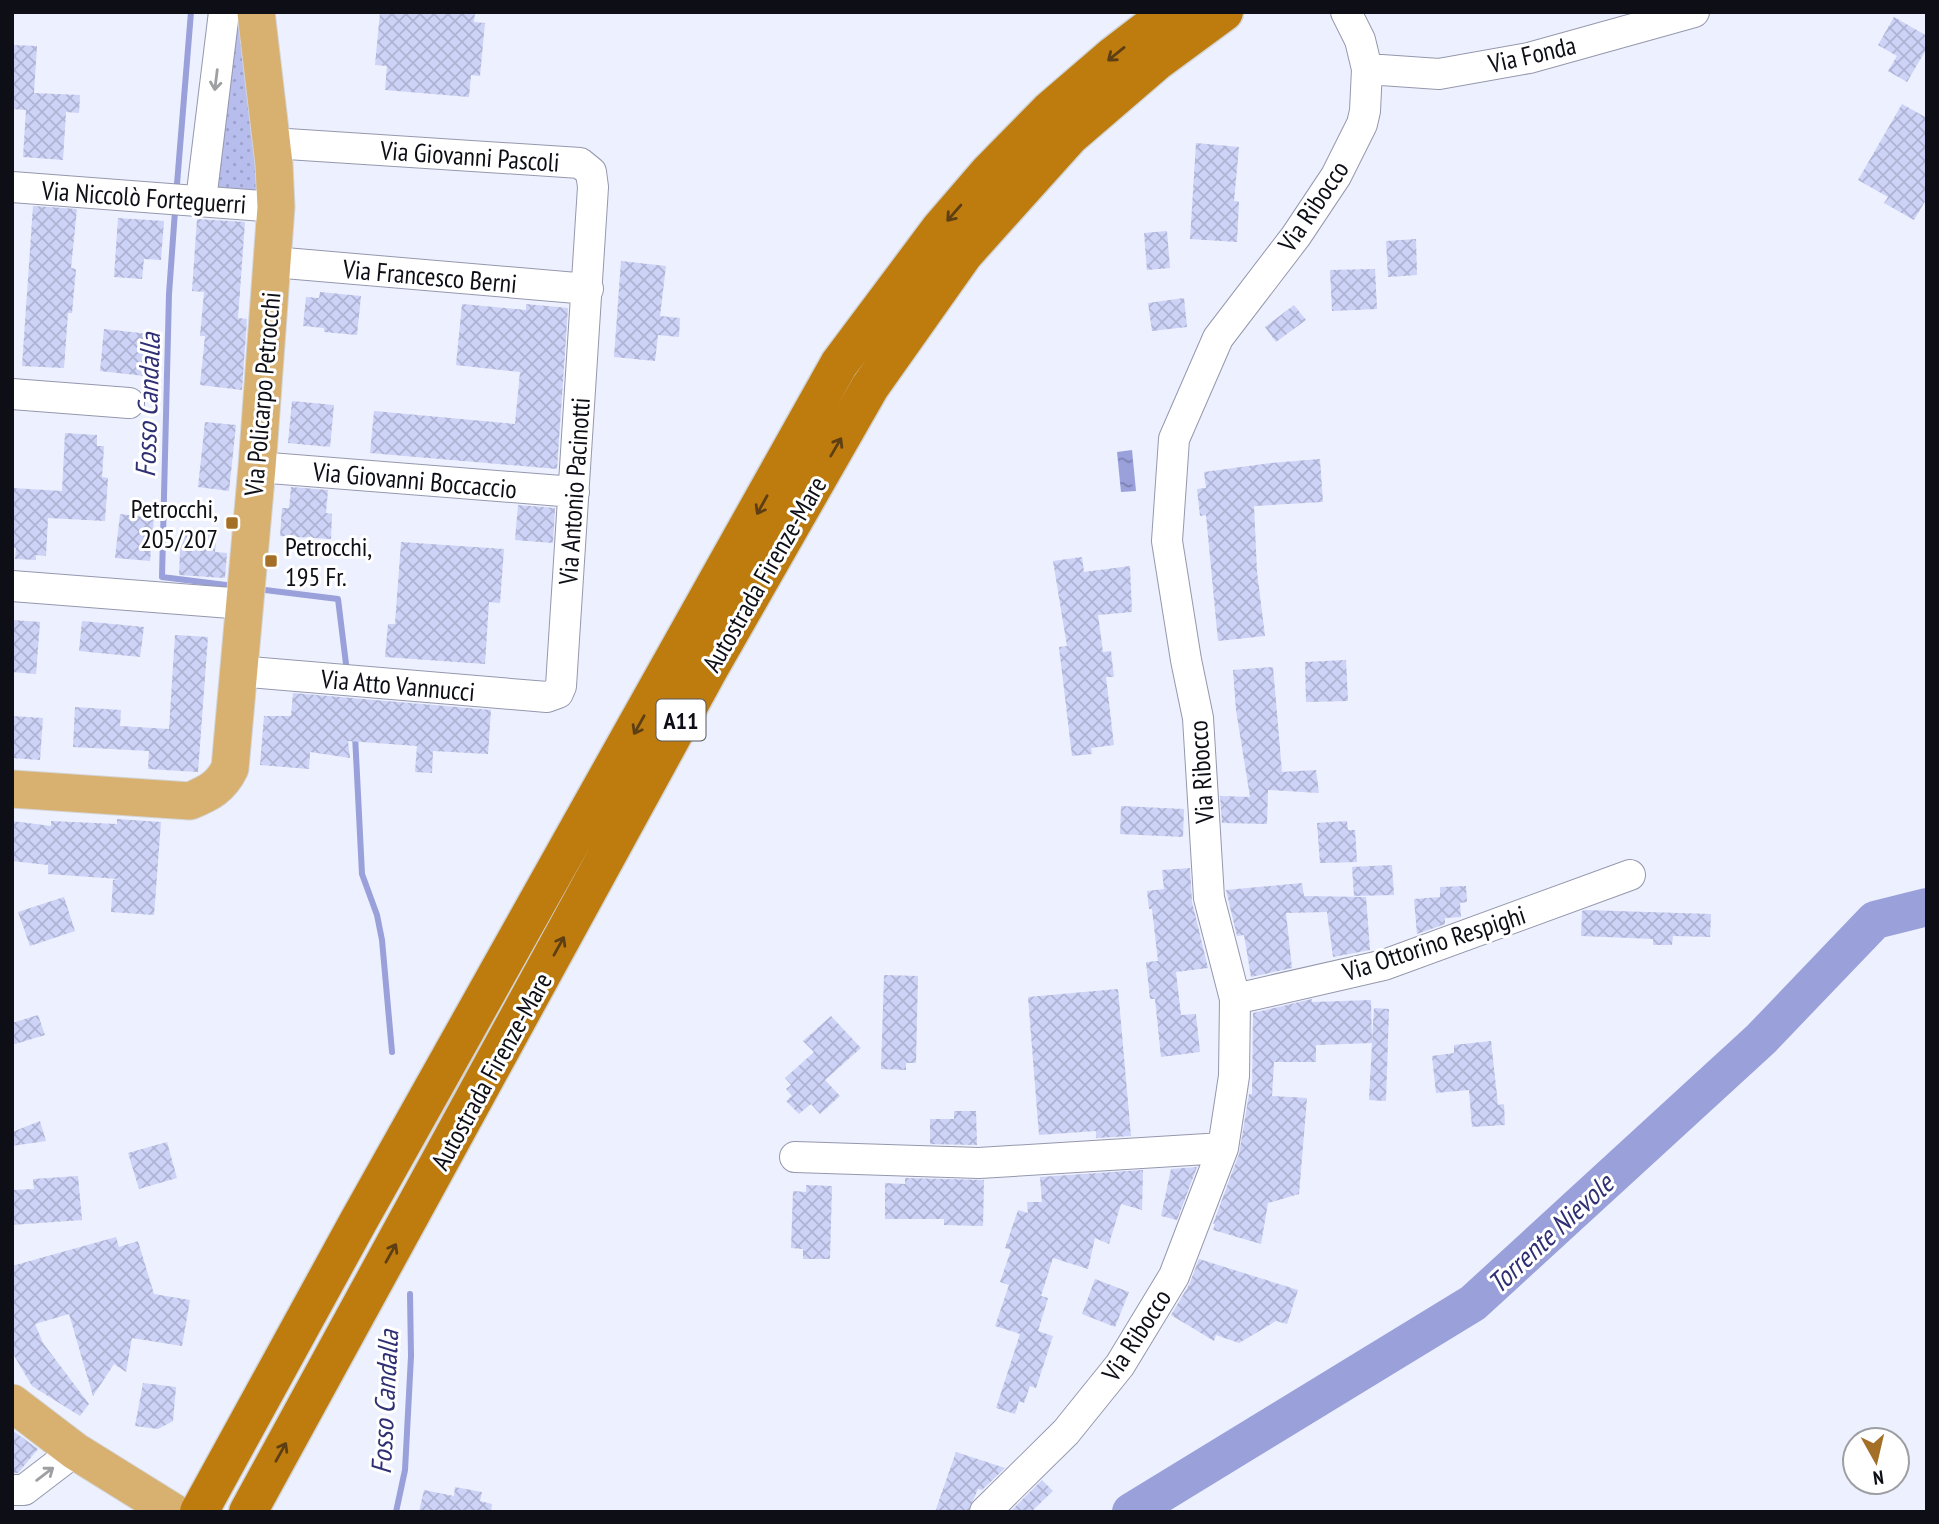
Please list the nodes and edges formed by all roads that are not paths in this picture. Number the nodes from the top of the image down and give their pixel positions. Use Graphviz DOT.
graph roads {
  1 [pos="224,12"];
  2 [pos="256,12"];
  3 [pos="1170,12"];
  4 [pos="1224,12"];
  5 [pos="1346,12"];
  6 [pos="1694,12"];
  7 [pos="1367,69"];
  8 [pos="272,144"];
  9 [pos="12,187"];
  10 [pos="201,201"];
  11 [pos="276,207"];
  12 [pos="273,262"];
  13 [pos="588,289"];
  14 [pos="12,394"];
  15 [pos="129,403"];
  16 [pos="257,467"];
  17 [pos="574,492"];
  18 [pos="12,586"];
  19 [pos="244,604"];
  20 [pos="237,671"];
  21 [pos="558,693"];
  22 [pos="12,789"];
  23 [pos="1630,876"];
  24 [pos="1235,999"];
  25 [pos="1223,1147"];
  26 [pos="795,1157"];
  27 [pos="12,1403"];
  28 [pos="75,1451"];
  29 [pos="12,1490"];
  30 [pos="173,1512"];
  31 [pos="199,1512"];
  32 [pos="248,1512"];
  33 [pos="985,1512"];
  1 -- 10 [label="street, one-way"];
  2 -- 8 [label="main road, Via Policarpo Petrocchi"];
  3 -- 31 [label="highway, Autostrada Firenze-Mare / A11, one-way"];
  32 -- 4 [label="highway, Autostrada Firenze-Mare / A11, one-way"];
  5 -- 7 [label="street, Via Ribocco"];
  6 -- 7 [label="street, Via Fonda"];
  7 -- 24 [label="street, Via Ribocco"];
  8 -- 11 [label="main road, Via Policarpo Petrocchi"];
  8 -- 13 [label="street, Via Giovanni Pascoli"];
  9 -- 10 [label="street, Via Niccolò Forteguerri"];
  10 -- 11 [label="street, Via Niccolò Forteguerri"];
  11 -- 12 [label="main road, Via Policarpo Petrocchi"];
  12 -- 13 [label="street, Via Francesco Berni"];
  12 -- 16 [label="main road, Via Policarpo Petrocchi"];
  13 -- 17 [label="street, Via Antonio Pacinotti"];
  14 -- 15 [label="street"];
  16 -- 17 [label="street, Via Giovanni Boccaccio"];
  16 -- 19 [label="main road, Via Policarpo Petrocchi"];
  17 -- 21 [label="street, Via Antonio Pacinotti"];
  18 -- 19 [label="street"];
  19 -- 20 [label="main road, Via Policarpo Petrocchi"];
  20 -- 21 [label="street, Via Atto Vannucci"];
  20 -- 22 [label="main road, Via Policarpo Petrocchi"];
  23 -- 24 [label="street, Via Ottorino Respighi"];
  24 -- 25 [label="street, Via Ribocco"];
  25 -- 26 [label="street"];
  25 -- 33 [label="street, Via Ribocco"];
  27 -- 28 [label="main road"];
  29 -- 28 [label="street, one-way"];
  28 -- 30 [label="main road"];
}
